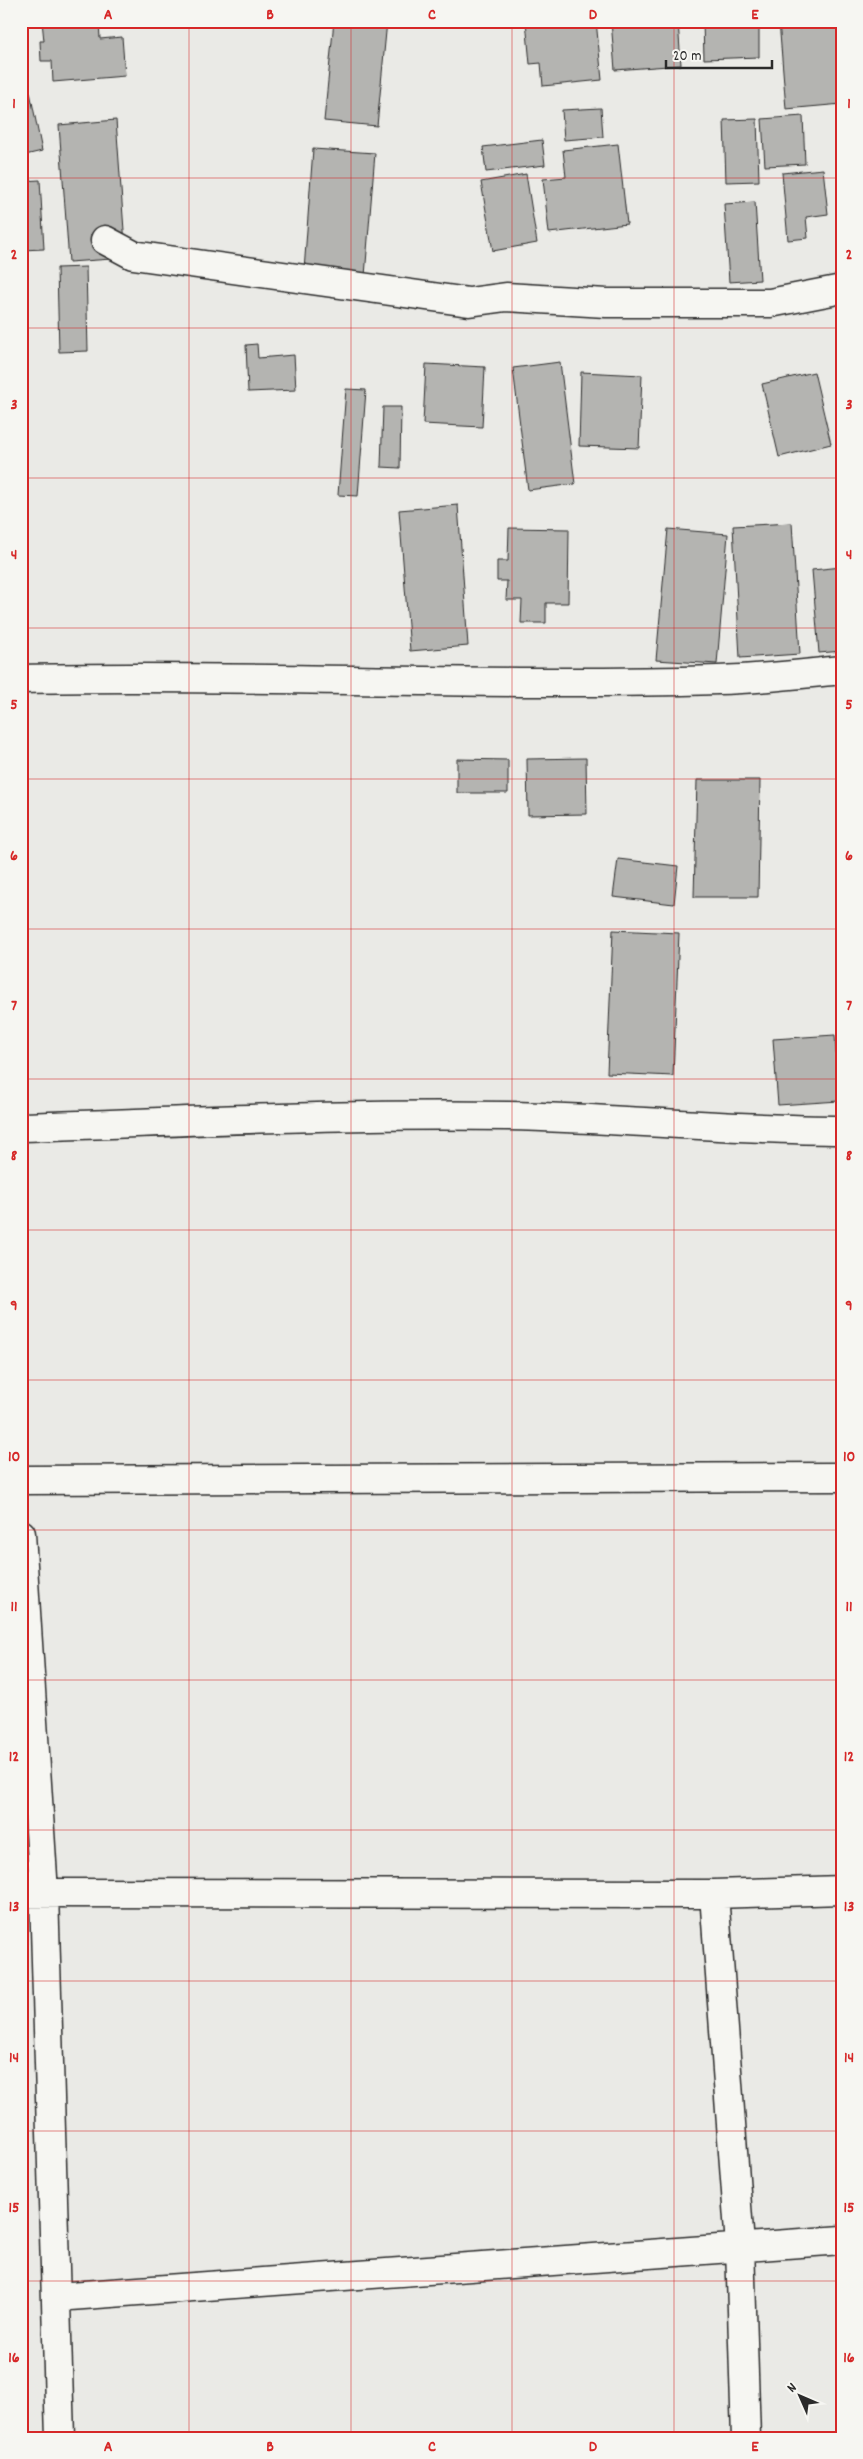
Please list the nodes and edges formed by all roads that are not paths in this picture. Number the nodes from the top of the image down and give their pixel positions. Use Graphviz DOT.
graph roads {
  1 [pos="105,240"];
  2 [pos="842,289"];
  3 [pos="842,670"];
  4 [pos="21,679"];
  5 [pos="21,1127"];
  6 [pos="842,1130"];
  7 [pos="842,1477"];
  8 [pos="21,1480"];
  9 [pos="21,1534"];
  10 [pos="842,1890"];
  11 [pos="33,1893"];
  12 [pos="714,1894"];
  13 [pos="842,2240"];
  14 [pos="740,2246"];
  15 [pos="56,2297"];
  16 [pos="60,2438"];
  17 [pos="746,2438"];
  1 -- 2 [label="street"];
  3 -- 4 [label="street"];
  5 -- 6 [label="street"];
  7 -- 8 [label="street"];
  9 -- 11 [label="street"];
  10 -- 12 [label="street"];
  11 -- 12 [label="street"];
  11 -- 15 [label="street"];
  12 -- 14 [label="street"];
  13 -- 14 [label="street"];
  14 -- 15 [label="street"];
  14 -- 17 [label="street"];
  15 -- 16 [label="street"];
}
